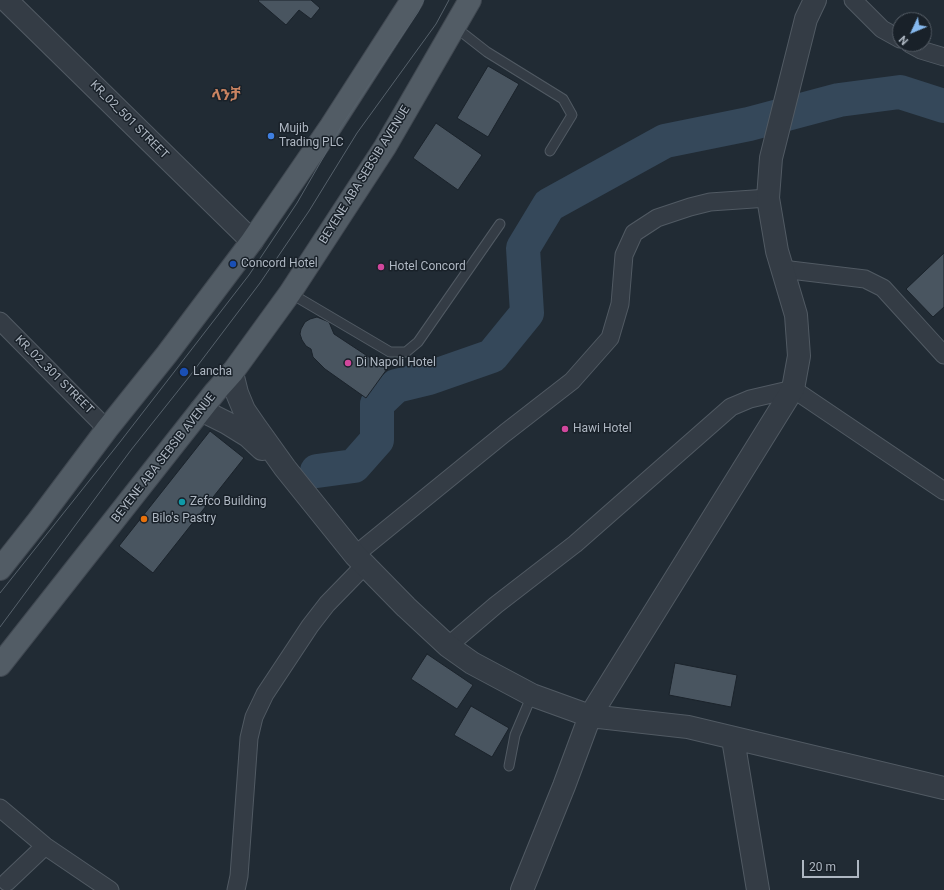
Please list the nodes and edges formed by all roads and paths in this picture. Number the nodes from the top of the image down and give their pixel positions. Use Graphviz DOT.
graph roads {
  1 [pos="6,0"];
  2 [pos="470,0"];
  3 [pos="815,0"];
  4 [pos="853,0"];
  5 [pos="409,2"];
  6 [pos="454,26"];
  7 [pos="892,34"];
  8 [pos="928,52"];
  9 [pos="944,57"];
  10 [pos="550,151"];
  11 [pos="768,198"];
  12 [pos="500,224"];
  13 [pos="252,241"];
  14 [pos="782,269"];
  15 [pos="290,293"];
  16 [pos="0,321"];
  17 [pos="944,355"];
  18 [pos="232,373"];
  19 [pos="793,389"];
  20 [pos="201,410"];
  21 [pos="107,429"];
  22 [pos="285,468"];
  23 [pos="944,491"];
  24 [pos="360,560"];
  25 [pos="0,569"];
  26 [pos="448,646"];
  27 [pos="0,665"];
  28 [pos="532,695"];
  29 [pos="590,716"];
  30 [pos="733,739"];
  31 [pos="509,766"];
  32 [pos="944,788"];
  33 [pos="0,808"];
  34 [pos="45,846"];
  35 [pos="7,882"];
  36 [pos="110,890"];
  37 [pos="236,890"];
  38 [pos="522,890"];
  39 [pos="758,890"];
  1 -- 13 [label="street, KR_02_501 STREET"];
  2 -- 6 [label="main road, BEYENE ABA SEBSIB AVENUE"];
  3 -- 11 [label="street"];
  4 -- 7 [label="street"];
  5 -- 13 [label="main road"];
  6 -- 10 [label="lane"];
  6 -- 15 [label="main road, BEYENE ABA SEBSIB AVENUE"];
  8 -- 9 [label="street"];
  11 -- 14 [label="street"];
  11 -- 24 [label="street"];
  12 -- 15 [label="lane"];
  13 -- 21 [label="main road"];
  14 -- 17 [label="street"];
  14 -- 19 [label="street"];
  15 -- 18 [label="main road, BEYENE ABA SEBSIB AVENUE"];
  16 -- 21 [label="street, KR_02_301 STREET"];
  18 -- 20 [label="main road, BEYENE ABA SEBSIB AVENUE"];
  18 -- 22 [label="street"];
  19 -- 23 [label="street"];
  19 -- 26 [label="street"];
  19 -- 29 [label="street"];
  20 -- 22 [label="street"];
  20 -- 27 [label="main road, BEYENE ABA SEBSIB AVENUE"];
  21 -- 25 [label="main road"];
  22 -- 24 [label="street"];
  24 -- 26 [label="street"];
  24 -- 37 [label="street"];
  26 -- 28 [label="street"];
  28 -- 29 [label="street"];
  28 -- 31 [label="lane"];
  29 -- 30 [label="street"];
  29 -- 38 [label="street"];
  30 -- 32 [label="street"];
  30 -- 39 [label="street"];
  33 -- 34 [label="street"];
  34 -- 35 [label="street"];
  34 -- 36 [label="street"];
}
